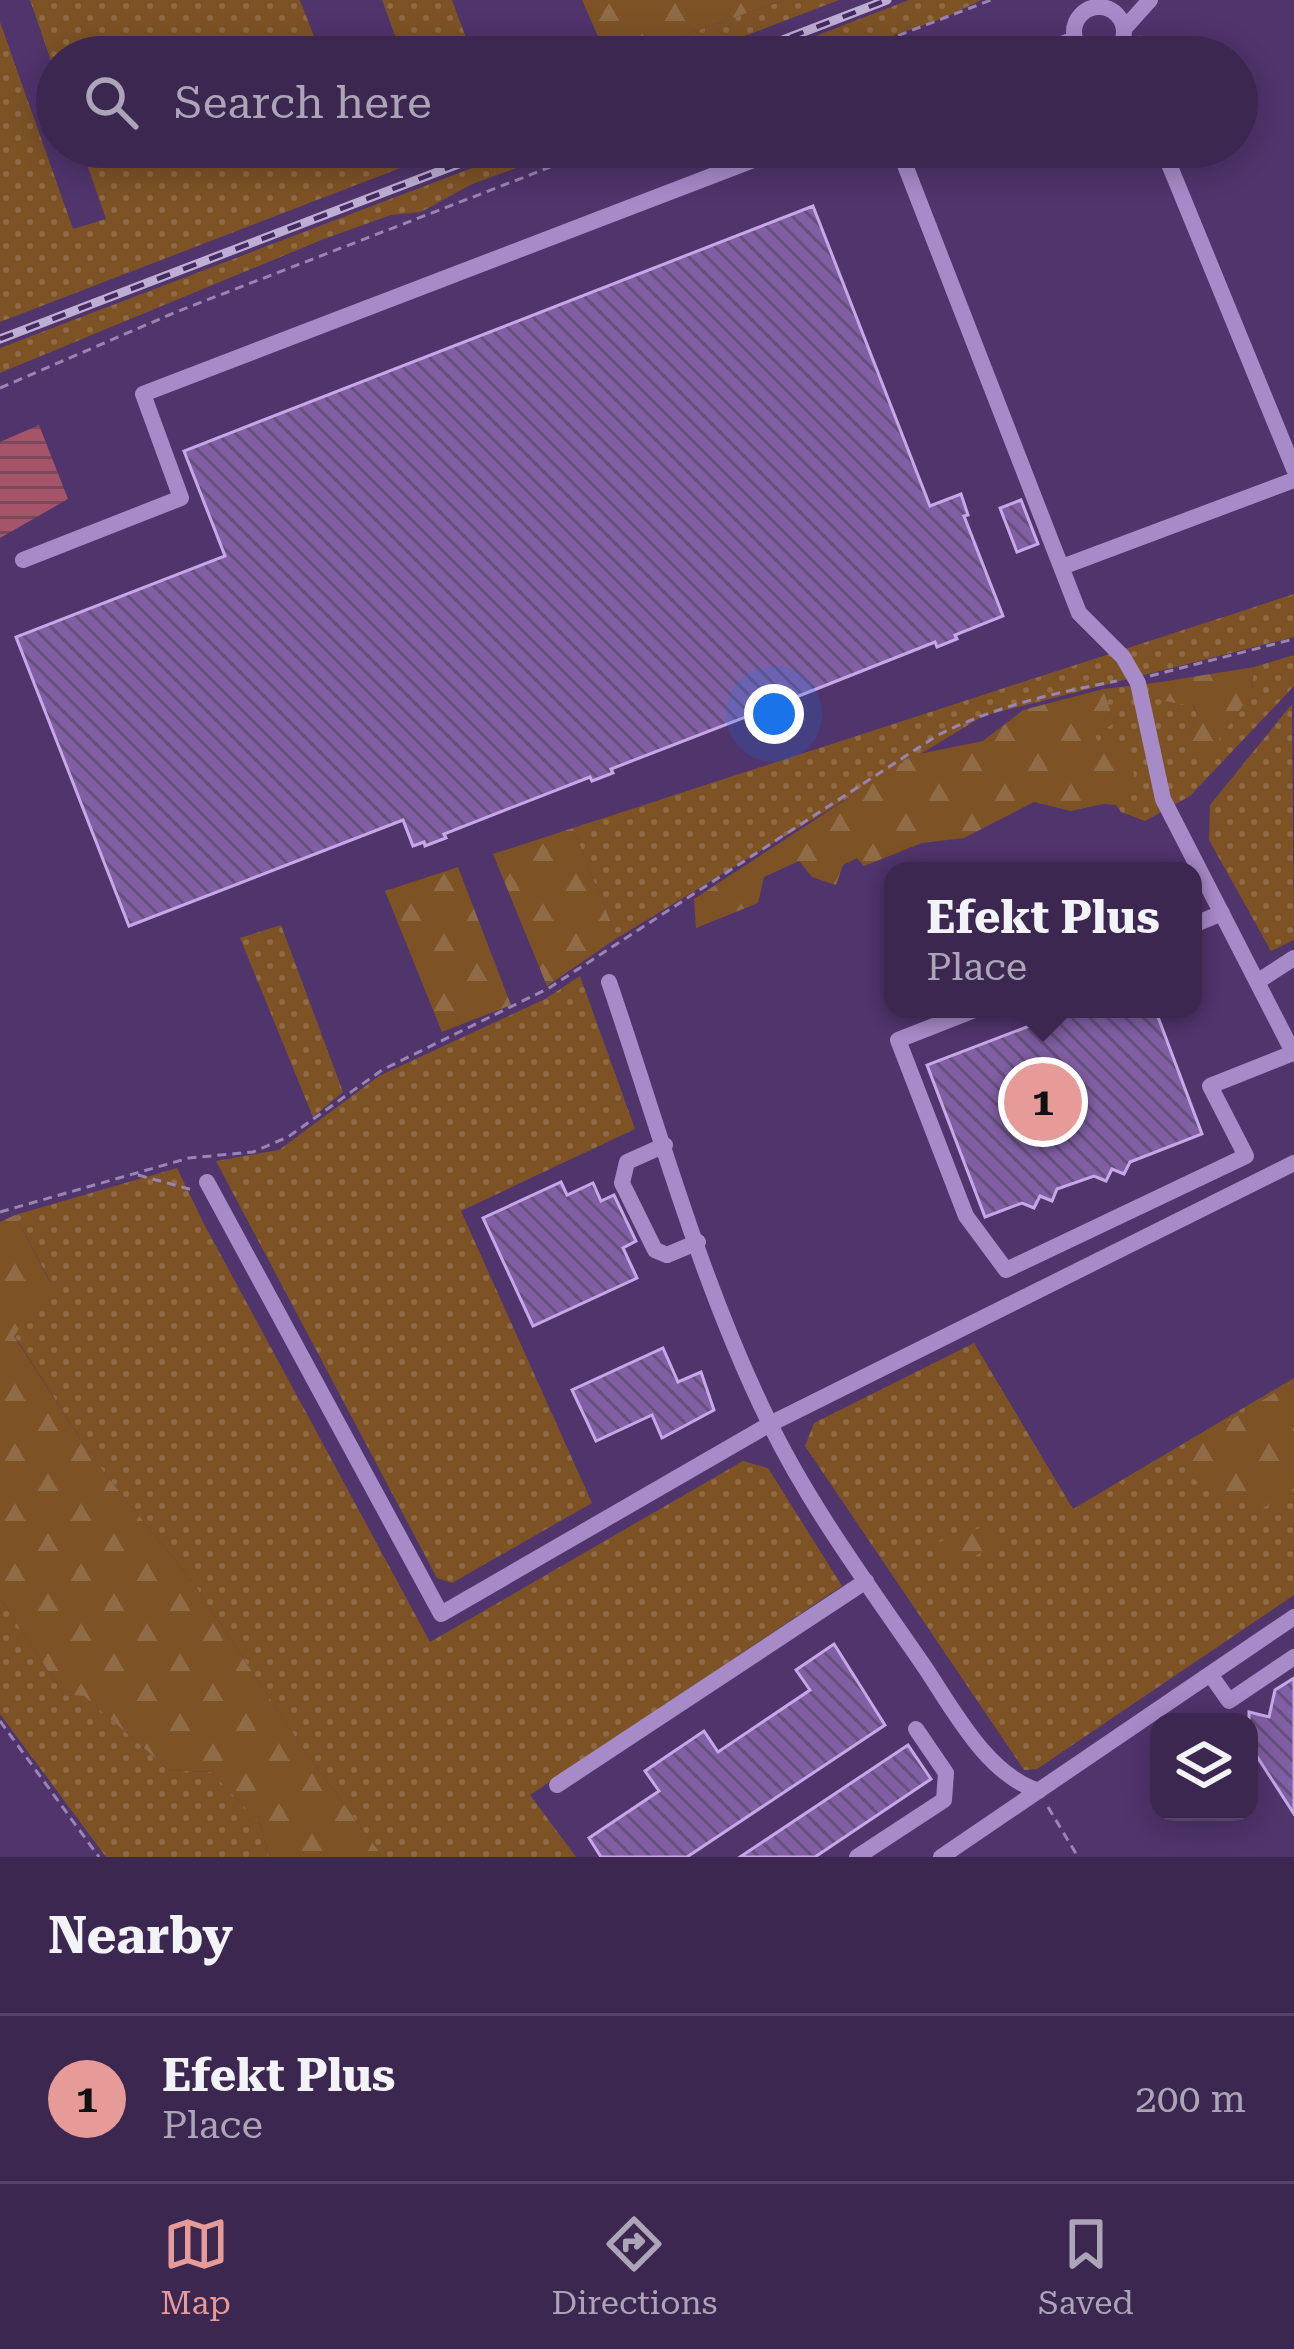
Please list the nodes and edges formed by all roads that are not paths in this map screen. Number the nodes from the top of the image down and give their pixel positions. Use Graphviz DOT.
graph roads {
  1 [pos="1130,0"];
  2 [pos="1150,0"];
  3 [pos="1110,10"];
  4 [pos="1075,36"];
  5 [pos="1120,36"];
  6 [pos="1128,36"];
  7 [pos="733,168"];
  8 [pos="906,168"];
  9 [pos="1171,168"];
  10 [pos="1294,469"];
  11 [pos="1294,480"];
  12 [pos="23,560"];
  13 [pos="1062,567"];
  14 [pos="1196,862"];
  15 [pos="1202,875"];
  16 [pos="1222,914"];
  17 [pos="1202,922"];
  18 [pos="1294,958"];
  19 [pos="609,982"];
  20 [pos="1257,982"];
  21 [pos="953,1018"];
  22 [pos="1294,1053"];
  23 [pos="665,1145"];
  24 [pos="1294,1163"];
  25 [pos="209,1186"];
  26 [pos="698,1242"];
  27 [pos="770,1424"];
  28 [pos="866,1581"];
  29 [pos="1294,1617"];
  30 [pos="1294,1658"];
  31 [pos="1210,1674"];
  32 [pos="916,1729"];
  33 [pos="557,1786"];
  34 [pos="1039,1791"];
  35 [pos="885,1850"];
  36 [pos="857,1857"];
  37 [pos="941,1857"];
  1 -- 3 [label="street"];
  2 -- 6 [label="street"];
  3 -- 4 [label="street"];
  3 -- 5 [label="street"];
  7 -- 12 [label="street"];
  8 -- 13 [label="street"];
  9 -- 10 [label="street"];
  11 -- 13 [label="street"];
  13 -- 14 [label="street"];
  15 -- 16 [label="street"];
  16 -- 17 [label="street"];
  16 -- 20 [label="street"];
  18 -- 20 [label="street"];
  19 -- 23 [label="street"];
  20 -- 22 [label="street"];
  21 -- 22 [label="street"];
  23 -- 26 [label="street"];
  23 -- 26 [label="street"];
  24 -- 27 [label="street"];
  25 -- 27 [label="street"];
  26 -- 27 [label="street"];
  27 -- 28 [label="street"];
  28 -- 33 [label="street"];
  28 -- 34 [label="street"];
  29 -- 31 [label="street"];
  30 -- 31 [label="street"];
  31 -- 34 [label="street"];
  32 -- 35 [label="street"];
  34 -- 37 [label="street"];
  35 -- 36 [label="street"];
}
